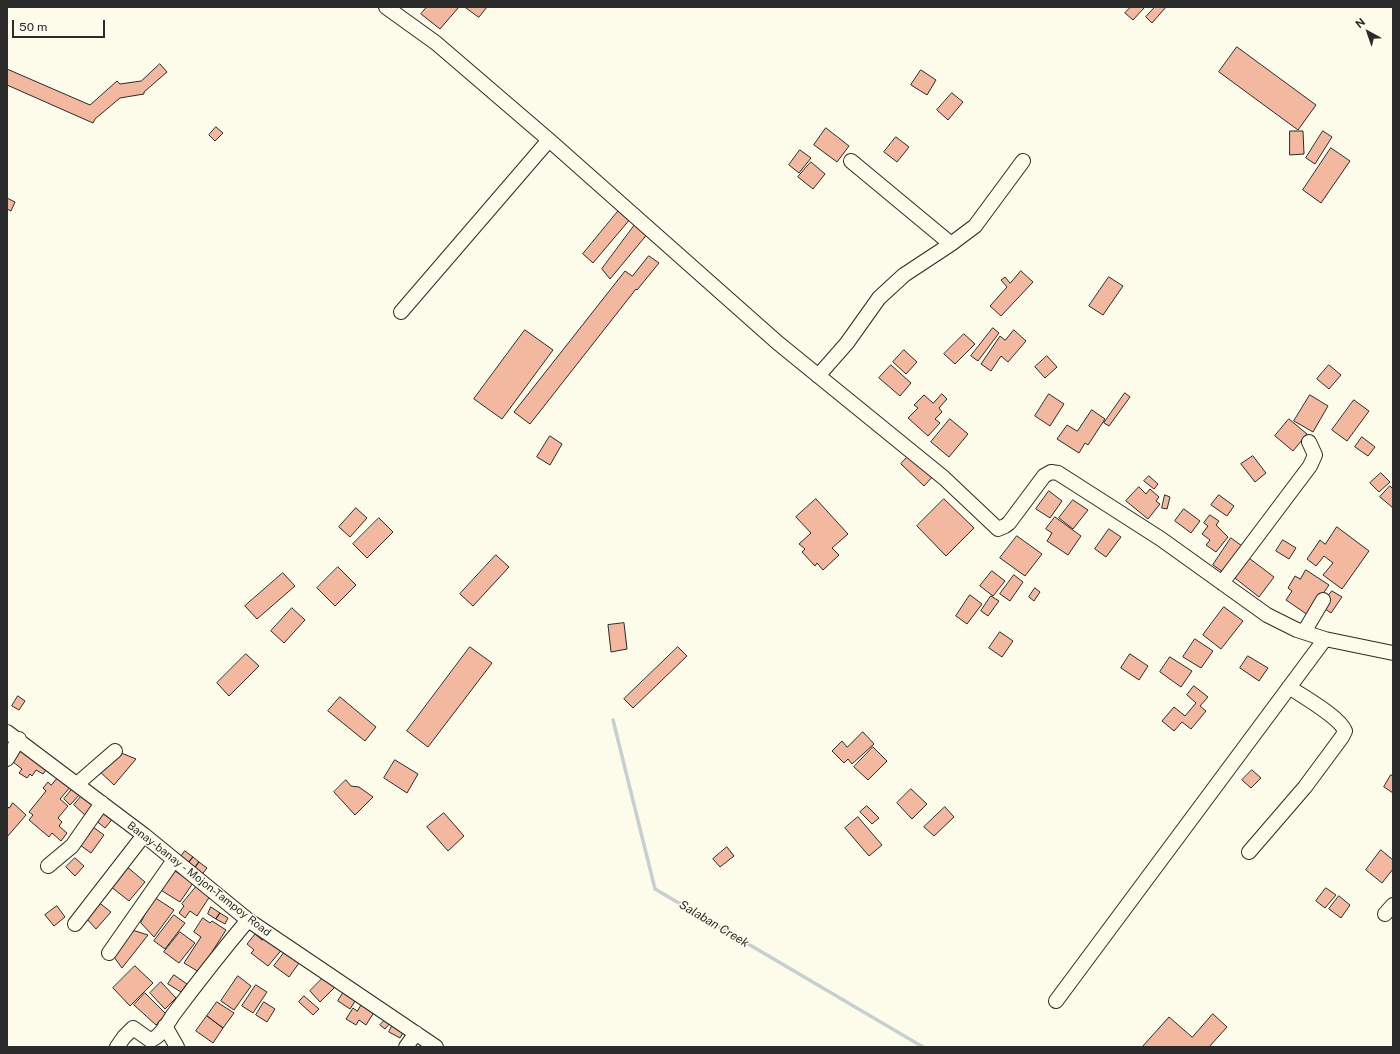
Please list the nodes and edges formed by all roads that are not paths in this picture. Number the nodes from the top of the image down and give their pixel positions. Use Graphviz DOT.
graph roads {
  1 [pos="386,7"];
  2 [pos="549,140"];
  3 [pos="852,161"];
  4 [pos="1023,161"];
  5 [pos="951,244"];
  6 [pos="401,312"];
  7 [pos="818,376"];
  8 [pos="1310,442"];
  9 [pos="1222,583"];
  10 [pos="1323,600"];
  11 [pos="1304,632"];
  12 [pos="1325,639"];
  13 [pos="1393,653"];
  14 [pos="1289,687"];
  15 [pos="13,736"];
  16 [pos="116,751"];
  17 [pos="7,759"];
  18 [pos="77,784"];
  19 [pos="102,803"];
  20 [pos="144,835"];
  21 [pos="1249,852"];
  22 [pos="174,860"];
  23 [pos="48,866"];
  24 [pos="248,920"];
  25 [pos="75,924"];
  26 [pos="109,953"];
  27 [pos="1056,1001"];
  28 [pos="165,1026"];
  29 [pos="416,1033"];
  30 [pos="117,1047"];
  31 [pos="177,1047"];
  32 [pos="406,1047"];
  33 [pos="436,1047"];
  1 -- 2 [label="street"];
  2 -- 6 [label="street"];
  2 -- 7 [label="street"];
  3 -- 5 [label="street"];
  4 -- 5 [label="street"];
  5 -- 7 [label="street"];
  7 -- 9 [label="street"];
  8 -- 9 [label="street"];
  9 -- 11 [label="street"];
  10 -- 11 [label="street"];
  11 -- 12 [label="street"];
  12 -- 13 [label="street"];
  12 -- 14 [label="street"];
  14 -- 21 [label="street"];
  14 -- 27 [label="street"];
  15 -- 17 [label="street"];
  15 -- 18 [label="street, Banay-banay - Mojon-Tampoy Road"];
  16 -- 18 [label="street"];
  18 -- 19 [label="street, Banay-banay - Mojon-Tampoy Road"];
  19 -- 20 [label="street, Banay-banay - Mojon-Tampoy Road"];
  19 -- 23 [label="street"];
  20 -- 22 [label="street, Banay-banay - Mojon-Tampoy Road"];
  20 -- 25 [label="street"];
  22 -- 24 [label="street, Banay-banay - Mojon-Tampoy Road"];
  22 -- 26 [label="street"];
  24 -- 28 [label="street"];
  24 -- 29 [label="street, Banay-banay - Mojon-Tampoy Road"];
  28 -- 30 [label="street"];
  28 -- 31 [label="street"];
  29 -- 32 [label="street"];
  29 -- 33 [label="street, Banay-banay - Mojon-Tampoy Road"];
}
